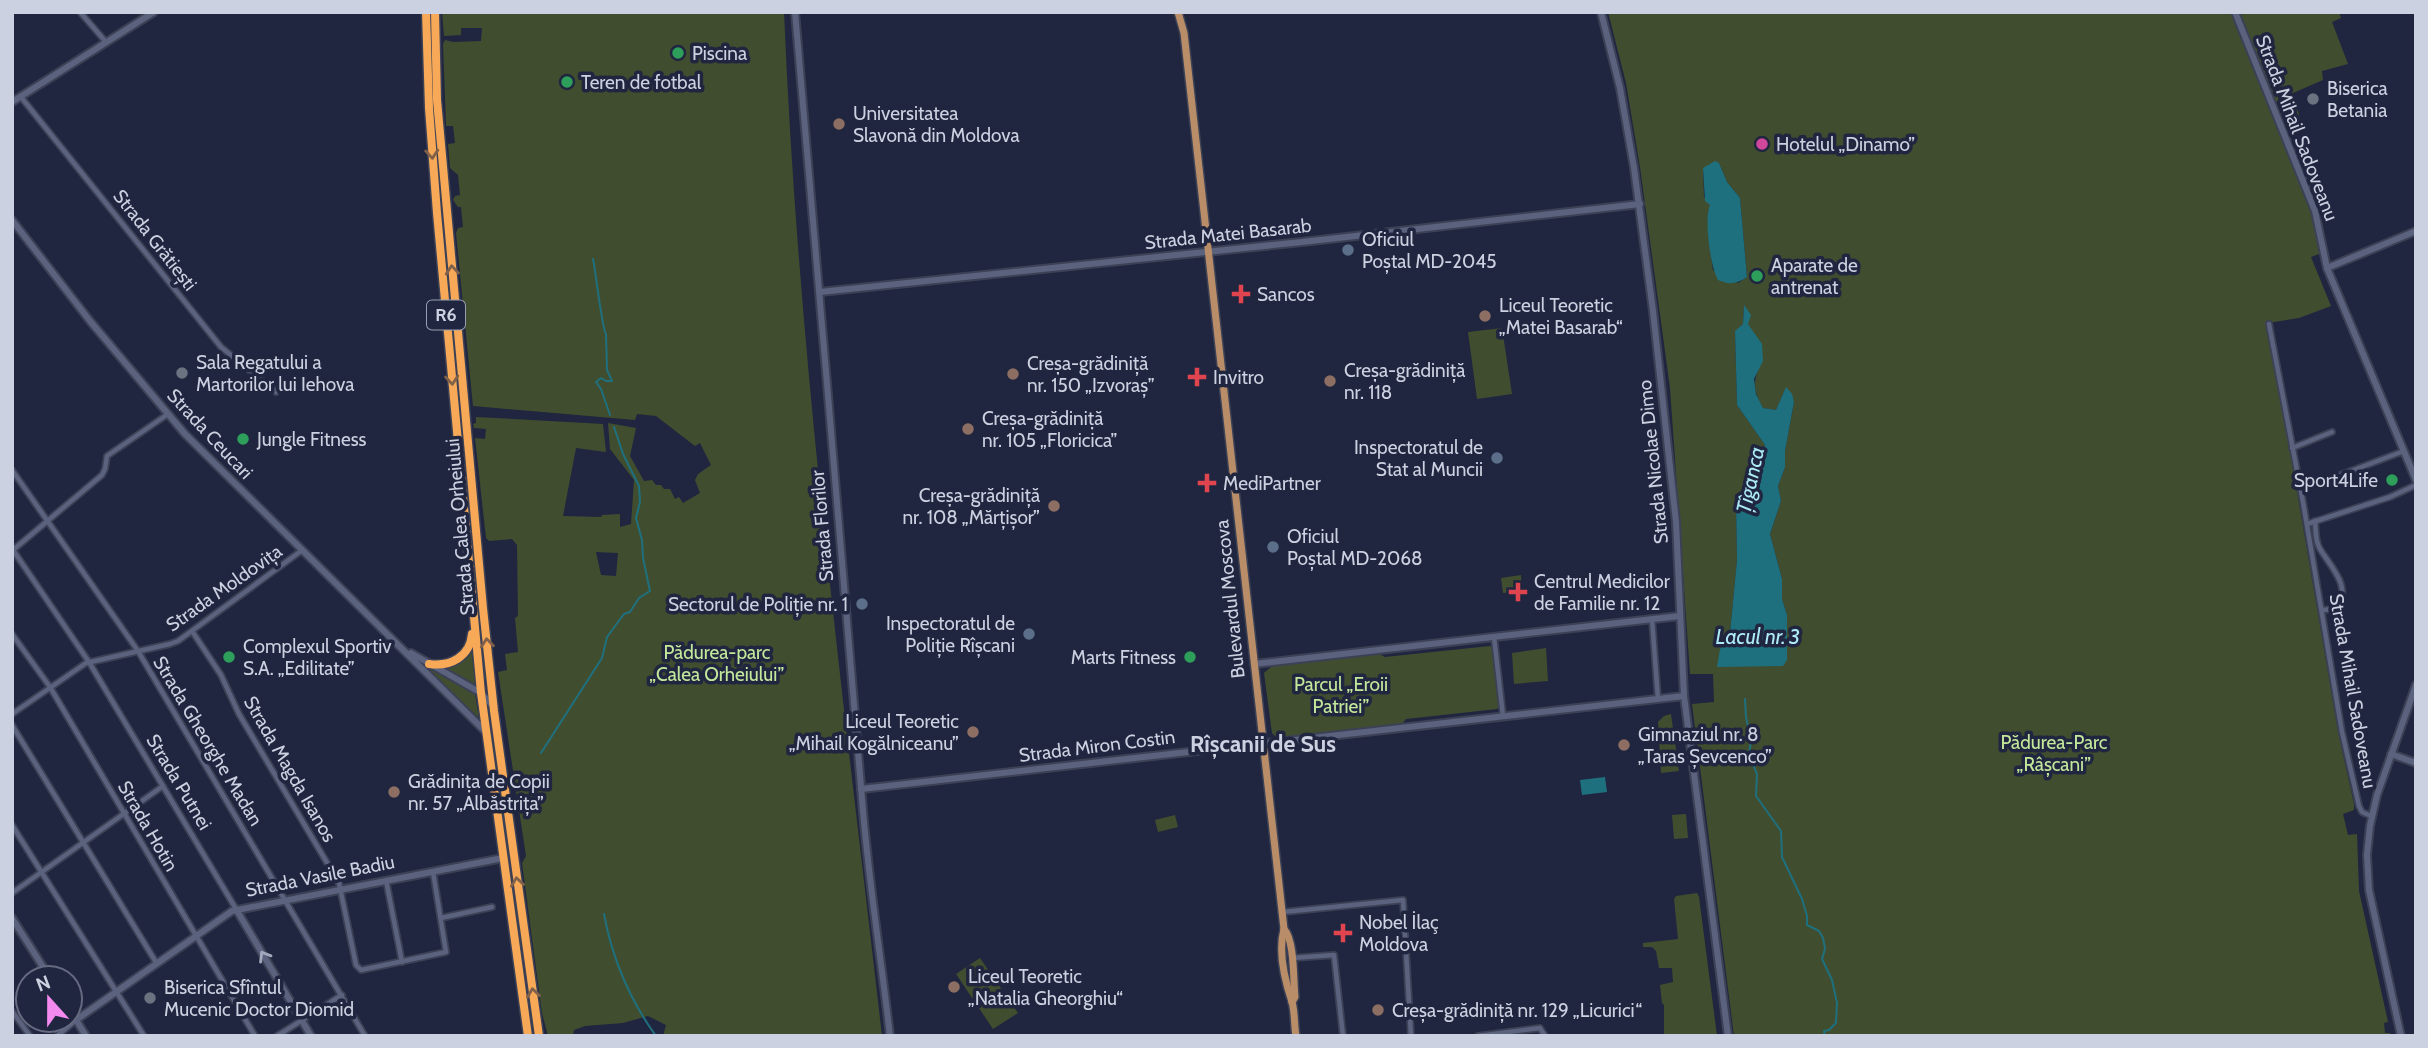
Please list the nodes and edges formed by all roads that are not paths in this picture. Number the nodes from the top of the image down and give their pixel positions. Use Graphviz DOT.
graph roads {
  1 [pos="80,12"];
  2 [pos="154,12"];
  3 [pos="426,12"];
  4 [pos="435,12"];
  5 [pos="795,12"];
  6 [pos="1178,12"];
  7 [pos="1186,12"];
  8 [pos="1601,12"];
  9 [pos="2235,12"];
  10 [pos="1184,33"];
  11 [pos="106,43"];
  12 [pos="21,97"];
  13 [pos="12,102"];
  14 [pos="1640,204"];
  15 [pos="447,212"];
  16 [pos="437,213"];
  17 [pos="12,220"];
  18 [pos="2416,231"];
  19 [pos="1208,251"];
  20 [pos="2327,268"];
  21 [pos="820,292"];
  22 [pos="2269,324"];
  23 [pos="276,392"];
  24 [pos="168,414"];
  25 [pos="2332,432"];
  26 [pos="2292,448"];
  27 [pos="2404,451"];
  28 [pos="12,470"];
  29 [pos="2416,480"];
  30 [pos="2319,483"];
  31 [pos="2416,485"];
  32 [pos="49,520"];
  33 [pos="2315,521"];
  34 [pos="2307,524"];
  35 [pos="13,550"];
  36 [pos="301,551"];
  37 [pos="483,608"];
  38 [pos="2322,610"];
  39 [pos="474,613"];
  40 [pos="1679,616"];
  41 [pos="1652,618"];
  42 [pos="192,631"];
  43 [pos="12,634"];
  44 [pos="1494,637"];
  45 [pos="405,650"];
  46 [pos="138,651"];
  47 [pos="89,662"];
  48 [pos="1254,663"];
  49 [pos="429,664"];
  50 [pos="2416,685"];
  51 [pos="50,687"];
  52 [pos="481,692"];
  53 [pos="1684,696"];
  54 [pos="1658,699"];
  55 [pos="494,710"];
  56 [pos="12,714"];
  57 [pos="1503,716"];
  58 [pos="12,725"];
  59 [pos="486,732"];
  60 [pos="1263,743"];
  61 [pos="2390,754"];
  62 [pos="2416,763"];
  63 [pos="163,786"];
  64 [pos="861,789"];
  65 [pos="124,813"];
  66 [pos="2371,816"];
  67 [pos="12,825"];
  68 [pos="83,843"];
  69 [pos="503,858"];
  70 [pos="432,870"];
  71 [pos="42,872"];
  72 [pos="386,879"];
  73 [pos="342,888"];
  74 [pos="12,893"];
  75 [pos="285,899"];
  76 [pos="492,907"];
  77 [pos="236,909"];
  78 [pos="1282,912"];
  79 [pos="12,918"];
  80 [pos="441,918"];
  81 [pos="1284,929"];
  82 [pos="196,936"];
  83 [pos="527,950"];
  84 [pos="517,952"];
  85 [pos="1292,958"];
  86 [pos="402,962"];
  87 [pos="41,964"];
  88 [pos="157,964"];
  89 [pos="117,992"];
  90 [pos="342,995"];
  91 [pos="1292,1002"];
  92 [pos="12,1011"];
  93 [pos="84,1015"];
  94 [pos="301,1020"];
  95 [pos="30,1036"];
  96 [pos="144,1036"];
  97 [pos="256,1036"];
  98 [pos="277,1036"];
  99 [pos="311,1036"];
  100 [pos="365,1036"];
  101 [pos="528,1036"];
  102 [pos="539,1036"];
  103 [pos="890,1036"];
  104 [pos="1296,1036"];
  105 [pos="1343,1036"];
  106 [pos="1411,1036"];
  107 [pos="1478,1036"];
  108 [pos="1545,1036"];
  109 [pos="1728,1036"];
  110 [pos="2401,1036"];
  1 -- 11 [label="street"];
  2 -- 11 [label="street"];
  3 -- 16 [label="highway, Strada Calea Orheiului / R6, one-way"];
  4 -- 15 [label="highway, Strada Calea Orheiului / R6"];
  5 -- 21 [label="street, Strada Florilor"];
  6 -- 10 [label="main road, Bulevardul Moscova"];
  7 -- 10 [label="main road, Bulevardul Moscova"];
  8 -- 14 [label="street, Strada Nicolae Dimo"];
  9 -- 20 [label="street, Strada Mihail Sadoveanu"];
  10 -- 19 [label="main road, Bulevardul Moscova"];
  11 -- 12 [label="street"];
  12 -- 13 [label="street"];
  12 -- 23 [label="street, Strada Grătiești"];
  14 -- 19 [label="street, Strada Matei Basarab"];
  14 -- 40 [label="street, Strada Nicolae Dimo"];
  15 -- 16 [label="highway"];
  37 -- 15 [label="highway, Strada Calea Orheiului / R6, one-way"];
  16 -- 39 [label="highway, Strada Calea Orheiului / R6, one-way"];
  17 -- 24 [label="street, Strada Ceucari"];
  18 -- 20 [label="street"];
  19 -- 21 [label="street, Strada Matei Basarab"];
  19 -- 48 [label="main road, Bulevardul Moscova"];
  20 -- 27 [label="street, Strada Mihail Sadoveanu"];
  21 -- 64 [label="street, Strada Florilor"];
  22 -- 26 [label="street, Strada Mihail Sadoveanu"];
  24 -- 32 [label="street"];
  24 -- 36 [label="street, Strada Ceucari"];
  25 -- 26 [label="street"];
  26 -- 34 [label="street, Strada Mihail Sadoveanu"];
  27 -- 29 [label="street, Strada Mihail Sadoveanu"];
  27 -- 30 [label="street"];
  28 -- 32 [label="street, Strada Gheorghe Madan"];
  31 -- 33 [label="street"];
  32 -- 35 [label="street"];
  32 -- 46 [label="street, Strada Gheorghe Madan"];
  33 -- 34 [label="street"];
  33 -- 38 [label="street"];
  34 -- 38 [label="street, Strada Mihail Sadoveanu"];
  35 -- 47 [label="street, Strada Putnei"];
  36 -- 42 [label="street, Strada Moldovița"];
  36 -- 45 [label="street, Strada Ceucari"];
  37 -- 39 [label="highway"];
  55 -- 37 [label="highway, Strada Calea Orheiului / R6, one-way"];
  38 -- 66 [label="street, Strada Mihail Sadoveanu"];
  39 -- 49 [label="highway"];
  39 -- 52 [label="highway, Strada Calea Orheiului / R6"];
  40 -- 41 [label="street"];
  40 -- 53 [label="street, Strada Nicolae Dimo"];
  41 -- 44 [label="street"];
  41 -- 54 [label="street"];
  42 -- 46 [label="street, Strada Moldovița"];
  42 -- 73 [label="street, Strada Magda Isanos"];
  43 -- 51 [label="street, Strada Hotin"];
  44 -- 48 [label="street"];
  44 -- 57 [label="street"];
  45 -- 49 [label="street, Strada Ceucari"];
  45 -- 59 [label="street, Strada Ceucari"];
  46 -- 47 [label="street, Strada Moldovița"];
  46 -- 75 [label="street, Strada Gheorghe Madan"];
  47 -- 51 [label="street, Strada Moldovița"];
  47 -- 63 [label="street, Strada Putnei"];
  48 -- 60 [label="main road, Bulevardul Moscova"];
  49 -- 52 [label="street, Strada Ceucari"];
  50 -- 61 [label="street, Strada Mihail Sadoveanu"];
  51 -- 56 [label="street, Strada Moldovița"];
  51 -- 65 [label="street, Strada Hotin"];
  52 -- 55 [label="street, Strada Ceucari"];
  52 -- 59 [label="highway, Strada Calea Orheiului / R6"];
  53 -- 54 [label="street, Strada Miron Costin"];
  53 -- 109 [label="street, Strada Nicolae Dimo"];
  54 -- 57 [label="street, Strada Miron Costin"];
  83 -- 55 [label="highway, Strada Calea Orheiului / R6, one-way"];
  57 -- 60 [label="street, Strada Miron Costin"];
  58 -- 68 [label="street"];
  59 -- 69 [label="highway, Strada Calea Orheiului"];
  60 -- 64 [label="street, Strada Miron Costin"];
  60 -- 78 [label="main road, Bulevardul Moscova"];
  61 -- 62 [label="street"];
  61 -- 66 [label="street, Strada Mihail Sadoveanu"];
  63 -- 65 [label="street"];
  63 -- 77 [label="street, Strada Putnei"];
  64 -- 103 [label="street, Strada Florilor"];
  65 -- 68 [label="street"];
  65 -- 82 [label="street, Strada Hotin"];
  66 -- 110 [label="street, Strada Mihail Sadoveanu"];
  67 -- 71 [label="street"];
  68 -- 71 [label="street"];
  68 -- 88 [label="street"];
  69 -- 70 [label="street, Strada Vasile Badiu"];
  69 -- 84 [label="highway, Strada Calea Orheiului"];
  70 -- 72 [label="street, Strada Vasile Badiu"];
  70 -- 80 [label="street"];
  71 -- 74 [label="street"];
  71 -- 89 [label="street"];
  72 -- 73 [label="street, Strada Vasile Badiu"];
  72 -- 86 [label="street"];
  73 -- 75 [label="street, Strada Vasile Badiu"];
  73 -- 86 [label="street, Strada Magda Isanos"];
  75 -- 77 [label="street, Strada Vasile Badiu"];
  75 -- 90 [label="street, Strada Gheorghe Madan"];
  76 -- 80 [label="street"];
  77 -- 82 [label="street, Strada Vasile Badiu"];
  94 -- 77 [label="street, Strada Putnei, one-way"];
  78 -- 81 [label="main road, Bulevardul Moscova"];
  78 -- 106 [label="street"];
  79 -- 87 [label="street"];
  80 -- 86 [label="street"];
  81 -- 85 [label="main road, Bulevardul Moscova"];
  81 -- 91 [label="main road, Bulevardul Moscova"];
  82 -- 88 [label="street, Strada Vasile Badiu"];
  82 -- 97 [label="street, Strada Hotin"];
  83 -- 84 [label="highway"];
  102 -- 83 [label="highway, Strada Calea Orheiului / R6, one-way"];
  84 -- 101 [label="highway, Strada Calea Orheiului"];
  85 -- 91 [label="main road, Bulevardul Moscova"];
  85 -- 105 [label="street"];
  88 -- 89 [label="street, Strada Vasile Badiu"];
  89 -- 93 [label="street, Strada Vasile Badiu"];
  89 -- 96 [label="street"];
  90 -- 94 [label="street"];
  90 -- 100 [label="street, Strada Gheorghe Madan"];
  91 -- 104 [label="main road, Bulevardul Moscova"];
  92 -- 95 [label="street"];
  94 -- 98 [label="street"];
  94 -- 99 [label="street, Strada Putnei"];
  107 -- 108 [label="street"];
}
